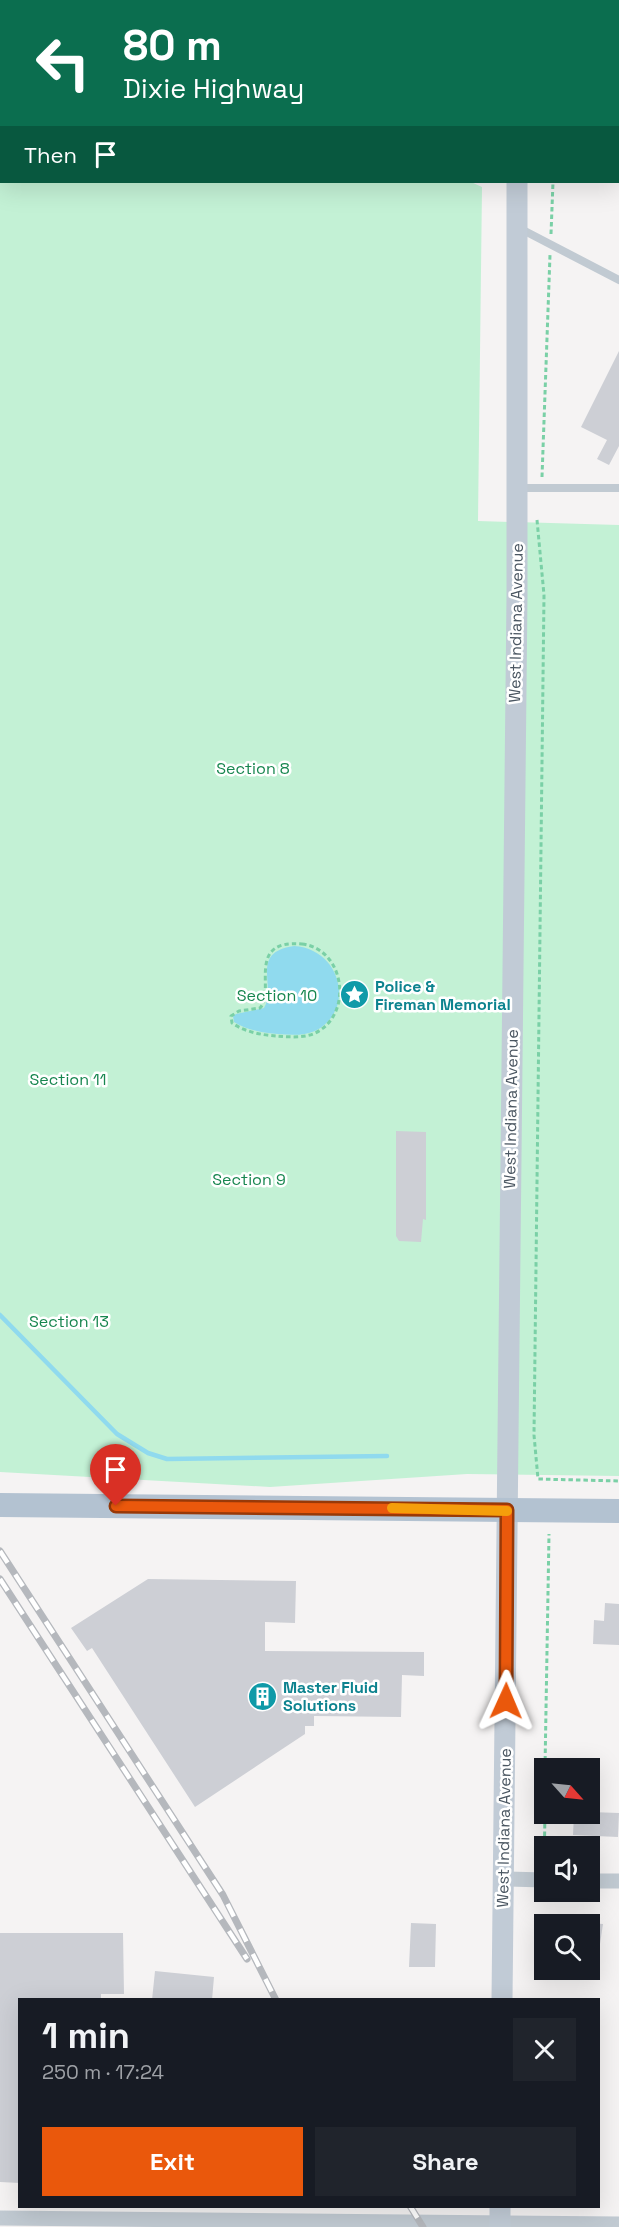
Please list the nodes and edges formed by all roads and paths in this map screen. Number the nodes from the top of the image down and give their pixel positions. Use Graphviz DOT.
graph roads {
  1 [pos="517,183"];
  2 [pos="553,183"];
  3 [pos="517,227"];
  4 [pos="550,244"];
  5 [pos="619,279"];
  6 [pos="517,488"];
  7 [pos="542,488"];
  8 [pos="619,488"];
  9 [pos="287,945"];
  10 [pos="619,1481"];
  11 [pos="0,1505"];
  12 [pos="507,1510"];
  13 [pos="619,1511"];
  14 [pos="549,1534"];
  15 [pos="545,1758"];
  16 [pos="503,1880"];
  17 [pos="534,1880"];
  18 [pos="600,1881"];
  19 [pos="619,1881"];
  20 [pos="502,1998"];
  21 [pos="500,2219"];
  22 [pos="5,2221"];
  23 [pos="163,2223"];
  24 [pos="324,2224"];
  25 [pos="619,2224"];
  1 -- 3 [label="main road, West Indiana Avenue"];
  2 -- 4 [label="path"];
  3 -- 4 [label="lane"];
  3 -- 6 [label="main road, West Indiana Avenue"];
  4 -- 5 [label="lane"];
  4 -- 7 [label="path"];
  6 -- 7 [label="lane"];
  6 -- 12 [label="main road, West Indiana Avenue"];
  7 -- 8 [label="lane"];
  7 -- 10 [label="path"];
  9 -- 9 [label="path"];
  11 -- 12 [label="main road"];
  12 -- 13 [label="main road"];
  12 -- 16 [label="main road, West Indiana Avenue"];
  14 -- 15 [label="path"];
  16 -- 17 [label="street"];
  16 -- 20 [label="main road, West Indiana Avenue"];
  18 -- 19 [label="street"];
  21 -- 24 [label="street"];
  21 -- 25 [label="street"];
  22 -- 23 [label="street"];
  23 -- 24 [label="street"];
}
